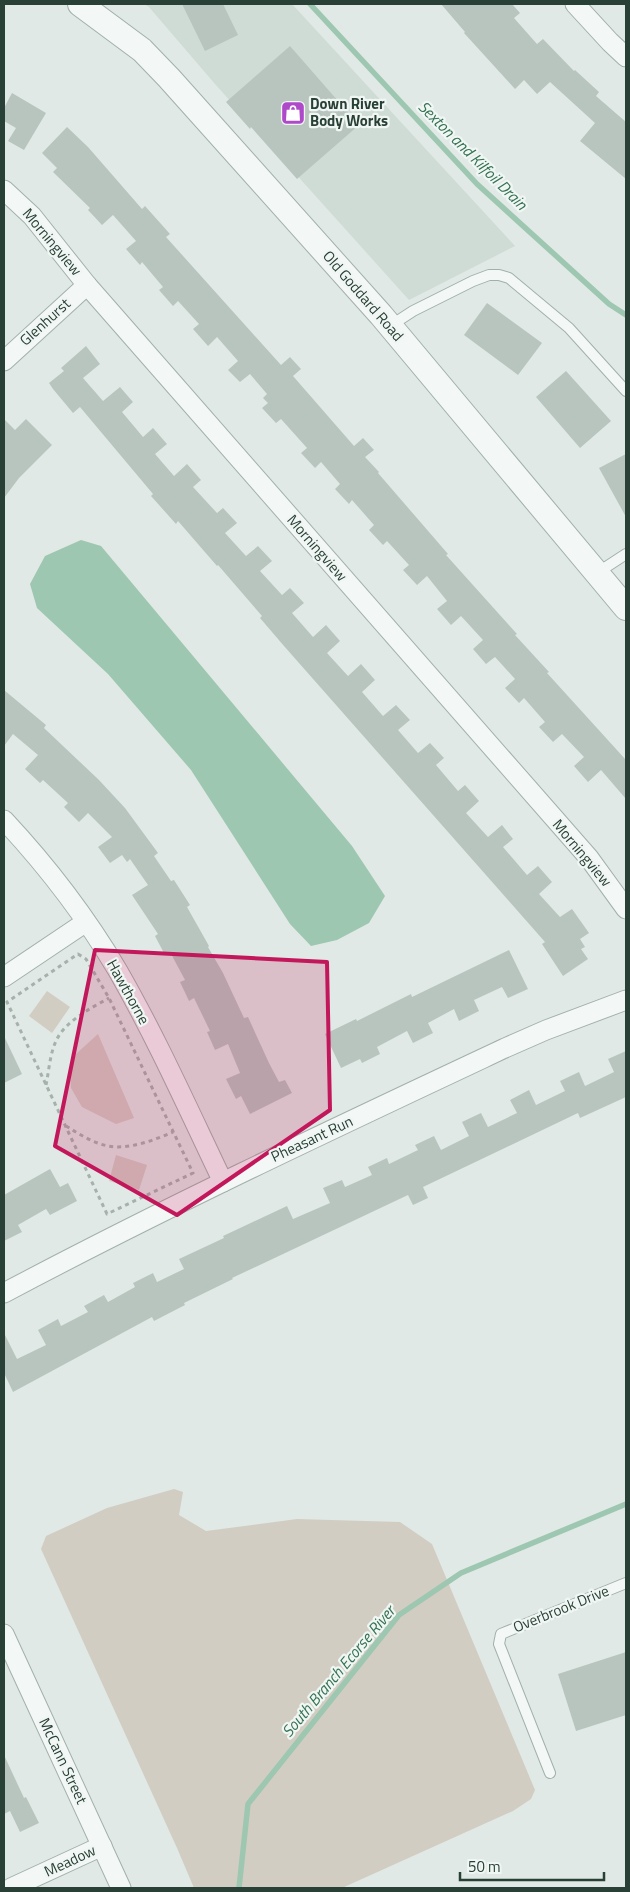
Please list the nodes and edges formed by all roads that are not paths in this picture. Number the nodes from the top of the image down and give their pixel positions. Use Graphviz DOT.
graph roads {
  1 [pos="80,4"];
  2 [pos="575,4"];
  3 [pos="626,56"];
  4 [pos="4,190"];
  5 [pos="87,284"];
  6 [pos="390,326"];
  7 [pos="4,361"];
  8 [pos="626,391"];
  9 [pos="626,554"];
  10 [pos="597,573"];
  11 [pos="626,608"];
  12 [pos="4,820"];
  13 [pos="626,909"];
  14 [pos="86,922"];
  15 [pos="4,977"];
  16 [pos="626,1000"];
  17 [pos="223,1182"];
  18 [pos="4,1293"];
  19 [pos="626,1583"];
  20 [pos="4,1634"];
  21 [pos="550,1773"];
  22 [pos="102,1846"];
  23 [pos="11,1888"];
  24 [pos="121,1888"];
  1 -- 6 [label="street, Old Goddard Road"];
  2 -- 3 [label="street"];
  4 -- 5 [label="street, Morningview"];
  5 -- 7 [label="street, Glenhurst"];
  5 -- 13 [label="street, Morningview"];
  6 -- 8 [label="lane"];
  6 -- 10 [label="street, Old Goddard Road"];
  9 -- 10 [label="lane"];
  10 -- 11 [label="street, Old Goddard Road"];
  12 -- 14 [label="street, Hawthorne"];
  14 -- 15 [label="street"];
  14 -- 17 [label="street, Hawthorne"];
  16 -- 17 [label="street, Pheasant Run"];
  17 -- 18 [label="street, Pheasant Run"];
  19 -- 21 [label="lane, Overbrook Drive"];
  20 -- 22 [label="street, McCann Street"];
  22 -- 23 [label="street, Meadow"];
  22 -- 24 [label="street, McCann Street"];
}
